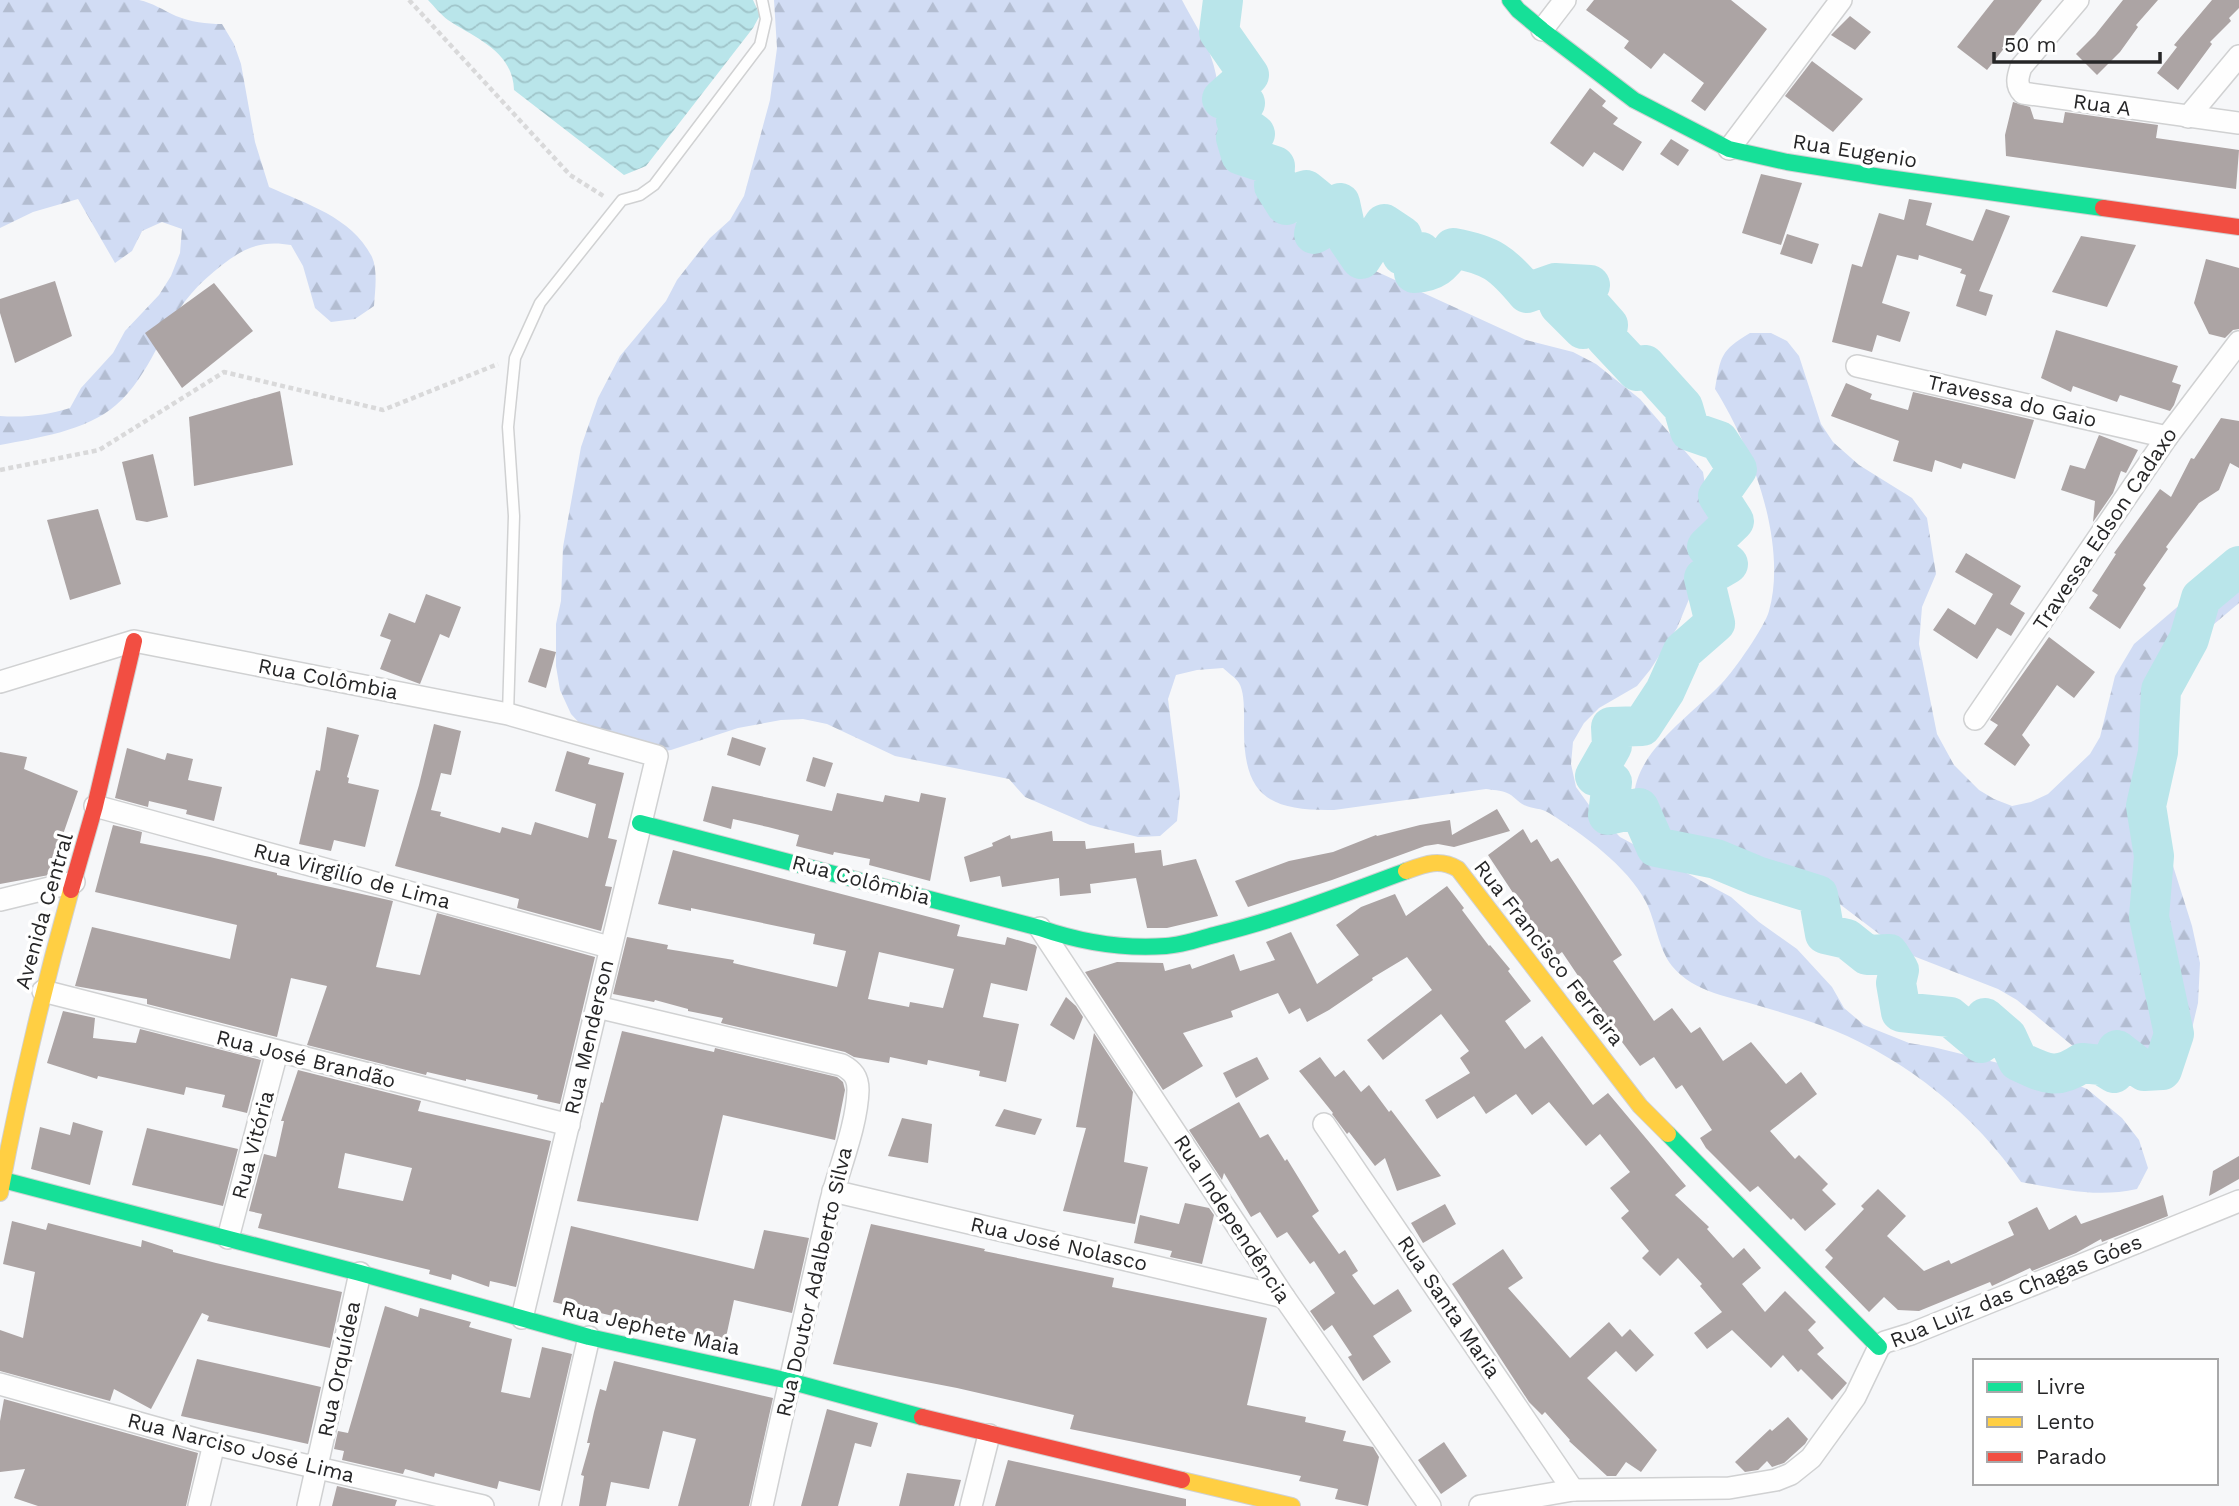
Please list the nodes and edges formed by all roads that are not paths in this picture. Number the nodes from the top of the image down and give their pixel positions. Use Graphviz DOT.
graph roads {
  1 [pos="762,0"];
  2 [pos="1510,0"];
  3 [pos="1565,0"];
  4 [pos="1841,0"];
  5 [pos="2078,0"];
  6 [pos="1542,30"];
  7 [pos="2239,55"];
  8 [pos="2188,117"];
  9 [pos="2239,123"];
  10 [pos="1729,149"];
  11 [pos="2239,226"];
  12 [pos="2239,342"];
  13 [pos="1857,366"];
  14 [pos="2167,437"];
  15 [pos="134,641"];
  16 [pos="0,682"];
  17 [pos="508,714"];
  18 [pos="1975,719"];
  19 [pos="657,756"];
  20 [pos="95,806"];
  21 [pos="640,823"];
  22 [pos="74,882"];
  23 [pos="0,900"];
  24 [pos="1040,928"];
  25 [pos="609,947"];
  26 [pos="43,991"];
  27 [pos="597,1007"];
  28 [pos="277,1052"];
  29 [pos="9,1098"];
  30 [pos="1324,1124"];
  31 [pos="569,1125"];
  32 [pos="2,1187"];
  33 [pos="833,1191"];
  34 [pos="2239,1201"];
  35 [pos="228,1238"];
  36 [pos="360,1273"];
  37 [pos="1284,1297"];
  38 [pos="522,1318"];
  39 [pos="589,1336"];
  40 [pos="1879,1346"];
  41 [pos="789,1381"];
  42 [pos="0,1384"];
  43 [pos="989,1435"];
  44 [pos="214,1444"];
  45 [pos="318,1468"];
  46 [pos="1573,1490"];
  47 [pos="199,1506"];
  48 [pos="308,1506"];
  49 [pos="482,1506"];
  50 [pos="550,1506"];
  51 [pos="762,1506"];
  52 [pos="971,1506"];
  53 [pos="1292,1506"];
  54 [pos="1430,1506"];
  55 [pos="1480,1506"];
  1 -- 17 [label="lane"];
  2 -- 6 [label="street, Rua Eugenio"];
  3 -- 6 [label="street"];
  4 -- 10 [label="street"];
  5 -- 8 [label="street, Rua A"];
  6 -- 10 [label="street, Rua Eugenio"];
  7 -- 8 [label="street"];
  8 -- 9 [label="street, Rua A"];
  10 -- 11 [label="street, Rua Eugenio"];
  12 -- 14 [label="street, Travessa Edson Cadaxo"];
  13 -- 14 [label="street, Travessa do Gaio"];
  14 -- 18 [label="street, Travessa Edson Cadaxo"];
  15 -- 16 [label="street, Rua Colômbia"];
  15 -- 17 [label="street, Rua Colômbia"];
  15 -- 20 [label="street, Avenida Central"];
  17 -- 19 [label="street, Rua Colômbia"];
  19 -- 21 [label="street, Rua Menderson"];
  20 -- 22 [label="street, Avenida Central"];
  20 -- 25 [label="street, Rua Virgilío de Lima"];
  21 -- 24 [label="street, Rua Colômbia"];
  21 -- 25 [label="street, Rua Menderson"];
  22 -- 23 [label="street"];
  22 -- 26 [label="street, Avenida Central"];
  24 -- 37 [label="street, Rua Independência"];
  24 -- 40 [label="street, Rua Francisco Ferreira"];
  25 -- 27 [label="street, Rua Menderson"];
  26 -- 28 [label="street, Rua José Brandão"];
  26 -- 29 [label="street, Avenida Central"];
  27 -- 31 [label="street, Rua Menderson"];
  27 -- 33 [label="street, Rua Doutor Adalberto Silva"];
  28 -- 31 [label="street, Rua José Brandão"];
  28 -- 35 [label="street, Rua Vitória"];
  29 -- 32 [label="street, Avenida Central"];
  30 -- 46 [label="street, Rua Santa Maria"];
  31 -- 38 [label="street, Rua Menderson"];
  32 -- 35 [label="street, Rua Jephete Maia"];
  33 -- 37 [label="street, Rua José Nolasco"];
  33 -- 41 [label="street, Rua Doutor Adalberto Silva"];
  34 -- 40 [label="street, Rua Luiz das Chagas Góes"];
  35 -- 36 [label="street, Rua Jephete Maia"];
  36 -- 38 [label="street, Rua Jephete Maia"];
  36 -- 45 [label="street, Rua Orquídea"];
  37 -- 54 [label="street, Rua Independência"];
  38 -- 39 [label="street, Rua Jephete Maia"];
  39 -- 41 [label="street, Rua Jephete Maia"];
  39 -- 50 [label="street"];
  40 -- 46 [label="street, Rua Luiz das Chagas Góes"];
  41 -- 43 [label="street, Rua Jephete Maia"];
  41 -- 51 [label="street, Rua Doutor Adalberto Silva"];
  42 -- 44 [label="street, Rua Narciso José Lima"];
  43 -- 52 [label="street"];
  43 -- 53 [label="street, Rua Jephete Maia"];
  44 -- 45 [label="street, Rua Narciso José Lima"];
  44 -- 47 [label="street"];
  45 -- 48 [label="street, Rua Orquídea"];
  45 -- 49 [label="street, Rua Narciso José Lima"];
  46 -- 55 [label="street, Rua Luiz das Chagas Góes"];
}
